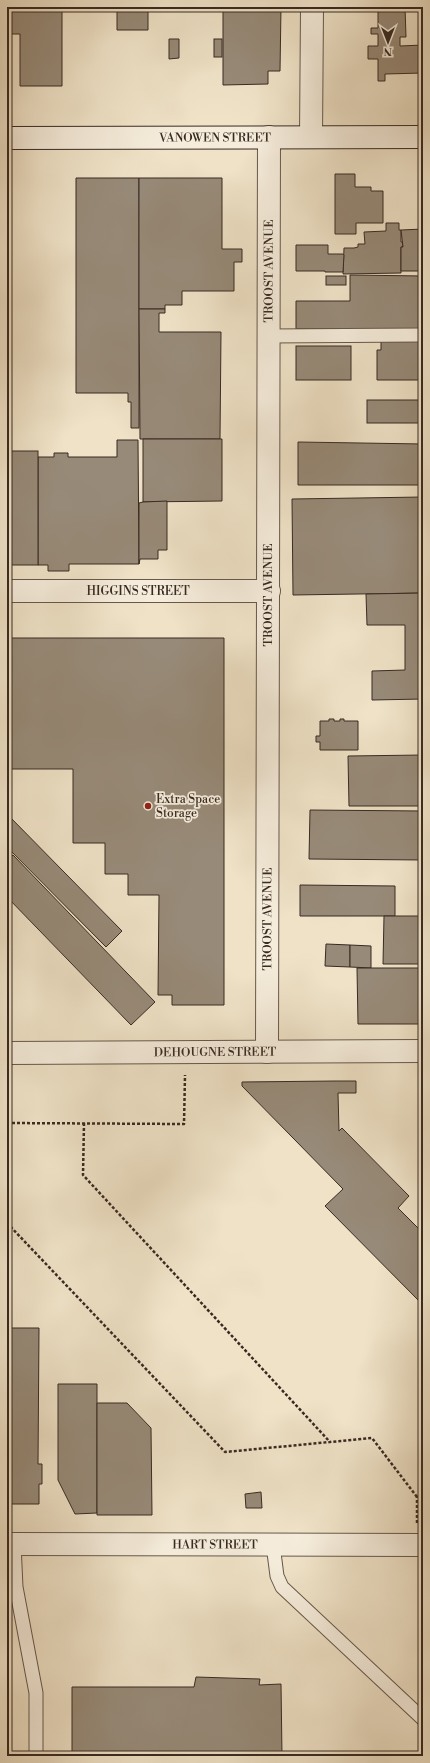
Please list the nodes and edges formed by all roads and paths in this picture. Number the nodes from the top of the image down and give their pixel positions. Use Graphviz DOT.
graph roads {
  1 [pos="312,7"];
  2 [pos="7,138"];
  3 [pos="269,138"];
  4 [pos="311,138"];
  5 [pos="423,138"];
  6 [pos="423,335"];
  7 [pos="269,336"];
  8 [pos="7,591"];
  9 [pos="269,591"];
  10 [pos="423,1051"];
  11 [pos="185,1052"];
  12 [pos="267,1052"];
  13 [pos="7,1053"];
  14 [pos="7,1123"];
  15 [pos="84,1123"];
  16 [pos="7,1223"];
  17 [pos="330,1442"];
  18 [pos="423,1494"];
  19 [pos="417,1497"];
  20 [pos="11,1544"];
  21 [pos="273,1545"];
  22 [pos="420,1545"];
  23 [pos="423,1718"];
  24 [pos="36,1756"];
  1 -- 4 [label="street"];
  2 -- 3 [label="street, VANOWEN STREET"];
  3 -- 4 [label="street, VANOWEN STREET"];
  3 -- 7 [label="street, TROOST AVENUE"];
  4 -- 5 [label="street, VANOWEN STREET"];
  6 -- 7 [label="lane"];
  7 -- 9 [label="street, TROOST AVENUE"];
  8 -- 9 [label="street, HIGGINS STREET"];
  9 -- 12 [label="street, TROOST AVENUE"];
  10 -- 12 [label="street, DEHOUGNE STREET"];
  11 -- 12 [label="street, DEHOUGNE STREET"];
  11 -- 13 [label="street, DEHOUGNE STREET"];
  11 -- 15 [label="path"];
  14 -- 15 [label="path"];
  15 -- 17 [label="path"];
  16 -- 17 [label="path"];
  17 -- 19 [label="path"];
  18 -- 19 [label="path"];
  19 -- 22 [label="path"];
  20 -- 21 [label="street, HART STREET"];
  20 -- 24 [label="lane"];
  21 -- 22 [label="street, HART STREET"];
  21 -- 23 [label="lane"];
}
